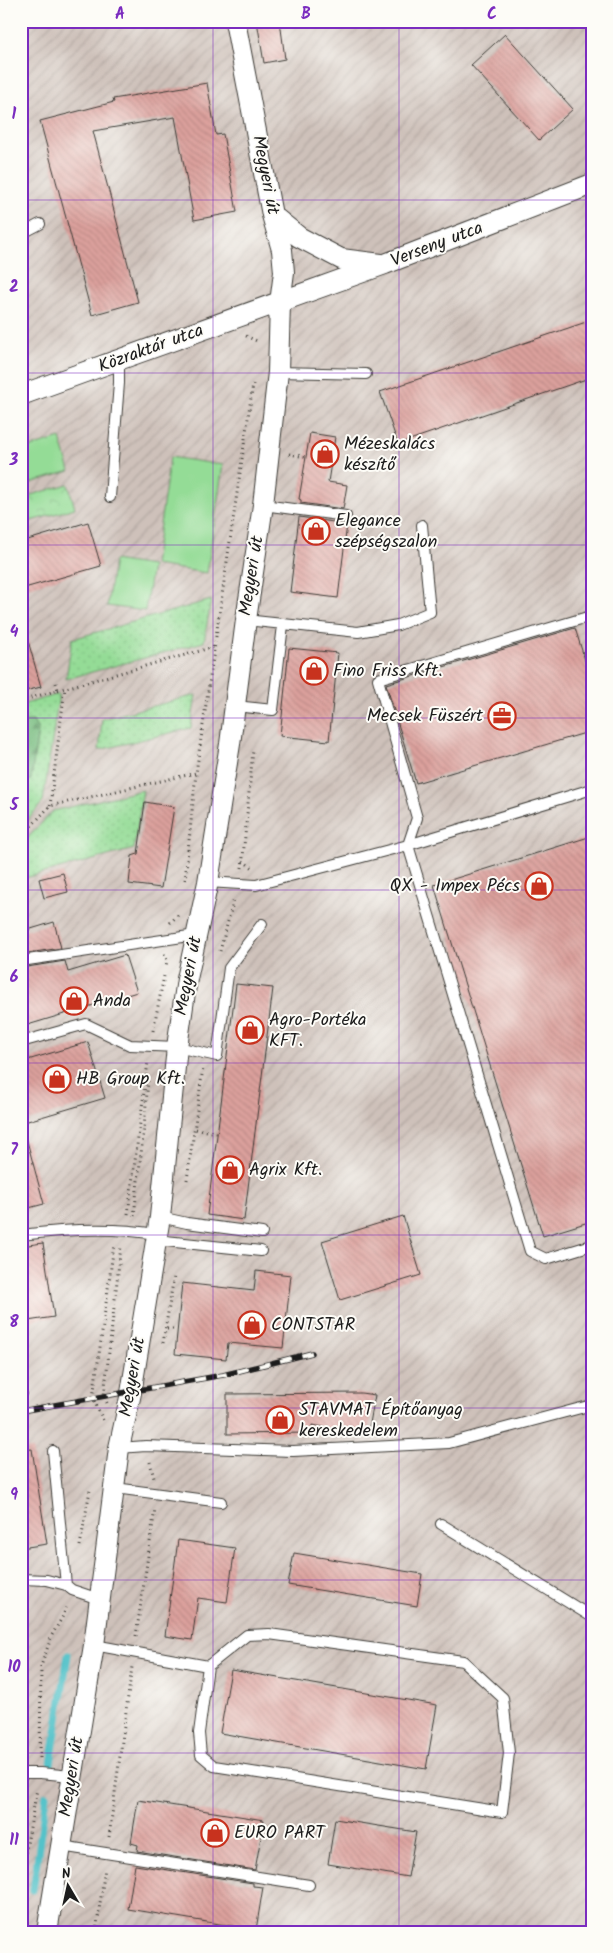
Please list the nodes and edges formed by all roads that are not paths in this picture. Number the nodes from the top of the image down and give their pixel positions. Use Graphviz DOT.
graph roads {
  1 [pos="235,21"];
  2 [pos="592,184"];
  3 [pos="272,215"];
  4 [pos="40,224"];
  5 [pos="21,234"];
  6 [pos="385,264"];
  7 [pos="271,306"];
  8 [pos="119,360"];
  9 [pos="278,372"];
  10 [pos="366,374"];
  11 [pos="21,395"];
  12 [pos="110,497"];
  13 [pos="263,505"];
  14 [pos="346,516"];
  15 [pos="422,525"];
  16 [pos="592,618"];
  17 [pos="246,620"];
  18 [pos="283,625"];
  19 [pos="235,706"];
  20 [pos="592,789"];
  21 [pos="408,845"];
  22 [pos="208,882"];
  23 [pos="262,924"];
  24 [pos="196,935"];
  25 [pos="21,961"];
  26 [pos="21,1042"];
  27 [pos="177,1047"];
  28 [pos="158,1230"];
  29 [pos="262,1232"];
  30 [pos="21,1235"];
  31 [pos="592,1245"];
  32 [pos="261,1251"];
  33 [pos="592,1406"];
  34 [pos="119,1448"];
  35 [pos="53,1451"];
  36 [pos="115,1488"];
  37 [pos="221,1502"];
  38 [pos="441,1524"];
  39 [pos="21,1579"];
  40 [pos="69,1587"];
  41 [pos="99,1599"];
  42 [pos="592,1617"];
  43 [pos="94,1645"];
  44 [pos="208,1666"];
  45 [pos="21,1774"];
  46 [pos="72,1776"];
  47 [pos="61,1846"];
  48 [pos="309,1885"];
  49 [pos="48,1932"];
  1 -- 3 [label="street, Megyeri út"];
  2 -- 6 [label="street, Verseny utca"];
  3 -- 6 [label="street"];
  3 -- 7 [label="street, Megyeri út"];
  4 -- 5 [label="lane"];
  6 -- 7 [label="street, Verseny utca"];
  7 -- 8 [label="street, Közraktár utca"];
  7 -- 9 [label="street, Megyeri út"];
  8 -- 11 [label="street, Közraktár utca"];
  8 -- 12 [label="lane"];
  9 -- 10 [label="lane"];
  9 -- 13 [label="street, Megyeri út"];
  13 -- 14 [label="lane"];
  13 -- 17 [label="street, Megyeri út"];
  15 -- 18 [label="lane"];
  16 -- 21 [label="lane"];
  17 -- 18 [label="lane"];
  17 -- 19 [label="street, Megyeri út"];
  18 -- 19 [label="lane"];
  19 -- 22 [label="street, Megyeri út"];
  20 -- 21 [label="lane"];
  21 -- 22 [label="lane"];
  21 -- 31 [label="lane"];
  22 -- 24 [label="street, Megyeri út"];
  23 -- 27 [label="lane"];
  24 -- 25 [label="lane"];
  24 -- 27 [label="street, Megyeri út"];
  26 -- 27 [label="lane"];
  27 -- 28 [label="street, Megyeri út"];
  28 -- 29 [label="lane"];
  28 -- 30 [label="lane"];
  28 -- 32 [label="lane"];
  28 -- 34 [label="street, Megyeri út"];
  33 -- 34 [label="lane"];
  34 -- 36 [label="street, Megyeri út"];
  35 -- 40 [label="lane"];
  36 -- 37 [label="lane"];
  36 -- 41 [label="street, Megyeri út"];
  38 -- 42 [label="lane"];
  39 -- 40 [label="lane"];
  40 -- 41 [label="lane"];
  41 -- 43 [label="street, Megyeri út"];
  43 -- 44 [label="lane"];
  43 -- 46 [label="street, Megyeri út"];
  44 -- 44 [label="lane"];
  45 -- 46 [label="lane"];
  46 -- 47 [label="street, Megyeri út"];
  47 -- 48 [label="lane"];
  47 -- 49 [label="street, Megyeri út"];
}
